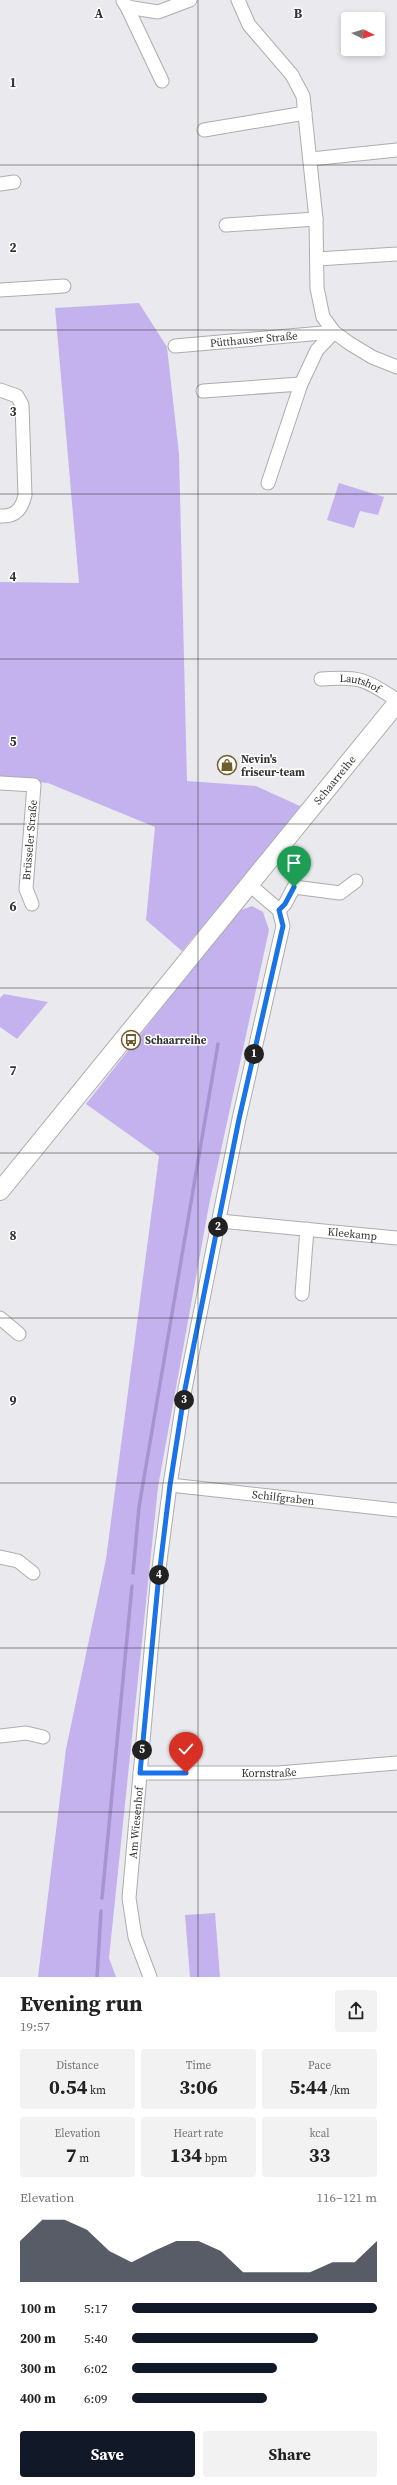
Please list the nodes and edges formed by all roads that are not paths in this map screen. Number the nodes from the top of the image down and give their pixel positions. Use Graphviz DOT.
graph roads {
  1 [pos="190,0"];
  2 [pos="238,0"];
  3 [pos="125,3"];
  4 [pos="162,81"];
  5 [pos="304,113"];
  6 [pos="204,130"];
  7 [pos="397,150"];
  8 [pos="311,159"];
  9 [pos="14,182"];
  10 [pos="0,184"];
  11 [pos="316,219"];
  12 [pos="226,225"];
  13 [pos="397,254"];
  14 [pos="317,259"];
  15 [pos="64,286"];
  16 [pos="0,290"];
  17 [pos="334,332"];
  18 [pos="174,346"];
  19 [pos="397,367"];
  20 [pos="301,384"];
  21 [pos="0,390"];
  22 [pos="202,391"];
  23 [pos="268,483"];
  24 [pos="0,516"];
  25 [pos="321,679"];
  26 [pos="397,700"];
  27 [pos="397,703"];
  28 [pos="0,783"];
  29 [pos="356,881"];
  30 [pos="250,886"];
  31 [pos="32,904"];
  32 [pos="279,910"];
  33 [pos="0,1191"];
  34 [pos="220,1221"];
  35 [pos="308,1229"];
  36 [pos="397,1238"];
  37 [pos="302,1294"];
  38 [pos="0,1318"];
  39 [pos="19,1334"];
  40 [pos="170,1485"];
  41 [pos="397,1510"];
  42 [pos="0,1557"];
  43 [pos="33,1573"];
  44 [pos="0,1736"];
  45 [pos="43,1737"];
  46 [pos="397,1763"];
  47 [pos="140,1773"];
  48 [pos="150,1977"];
  1 -- 3 [label="street"];
  2 -- 5 [label="street"];
  3 -- 4 [label="street"];
  5 -- 6 [label="street"];
  5 -- 8 [label="street"];
  7 -- 8 [label="street"];
  8 -- 11 [label="street"];
  9 -- 10 [label="street"];
  11 -- 12 [label="street"];
  11 -- 14 [label="street"];
  13 -- 14 [label="street"];
  14 -- 17 [label="street"];
  15 -- 16 [label="street"];
  17 -- 18 [label="street, Pütthauser Straße"];
  17 -- 19 [label="street"];
  17 -- 20 [label="street"];
  20 -- 22 [label="street"];
  20 -- 23 [label="street"];
  21 -- 24 [label="street"];
  25 -- 26 [label="street, Lautshof"];
  27 -- 30 [label="main road, Schaarreihe"];
  28 -- 31 [label="street, Brüsseler Straße"];
  29 -- 32 [label="street"];
  30 -- 32 [label="street"];
  30 -- 33 [label="main road, Schaarreihe"];
  32 -- 34 [label="street, Am Wiesenhof"];
  34 -- 35 [label="street, Kleekamp"];
  34 -- 40 [label="street, Am Wiesenhof"];
  35 -- 36 [label="street, Kleekamp"];
  35 -- 37 [label="street"];
  38 -- 39 [label="street"];
  40 -- 41 [label="street, Schilfgraben"];
  40 -- 47 [label="street, Am Wiesenhof"];
  42 -- 43 [label="street"];
  44 -- 45 [label="street"];
  46 -- 47 [label="street, Kornstraße"];
  47 -- 48 [label="street, Am Wiesenhof"];
}
